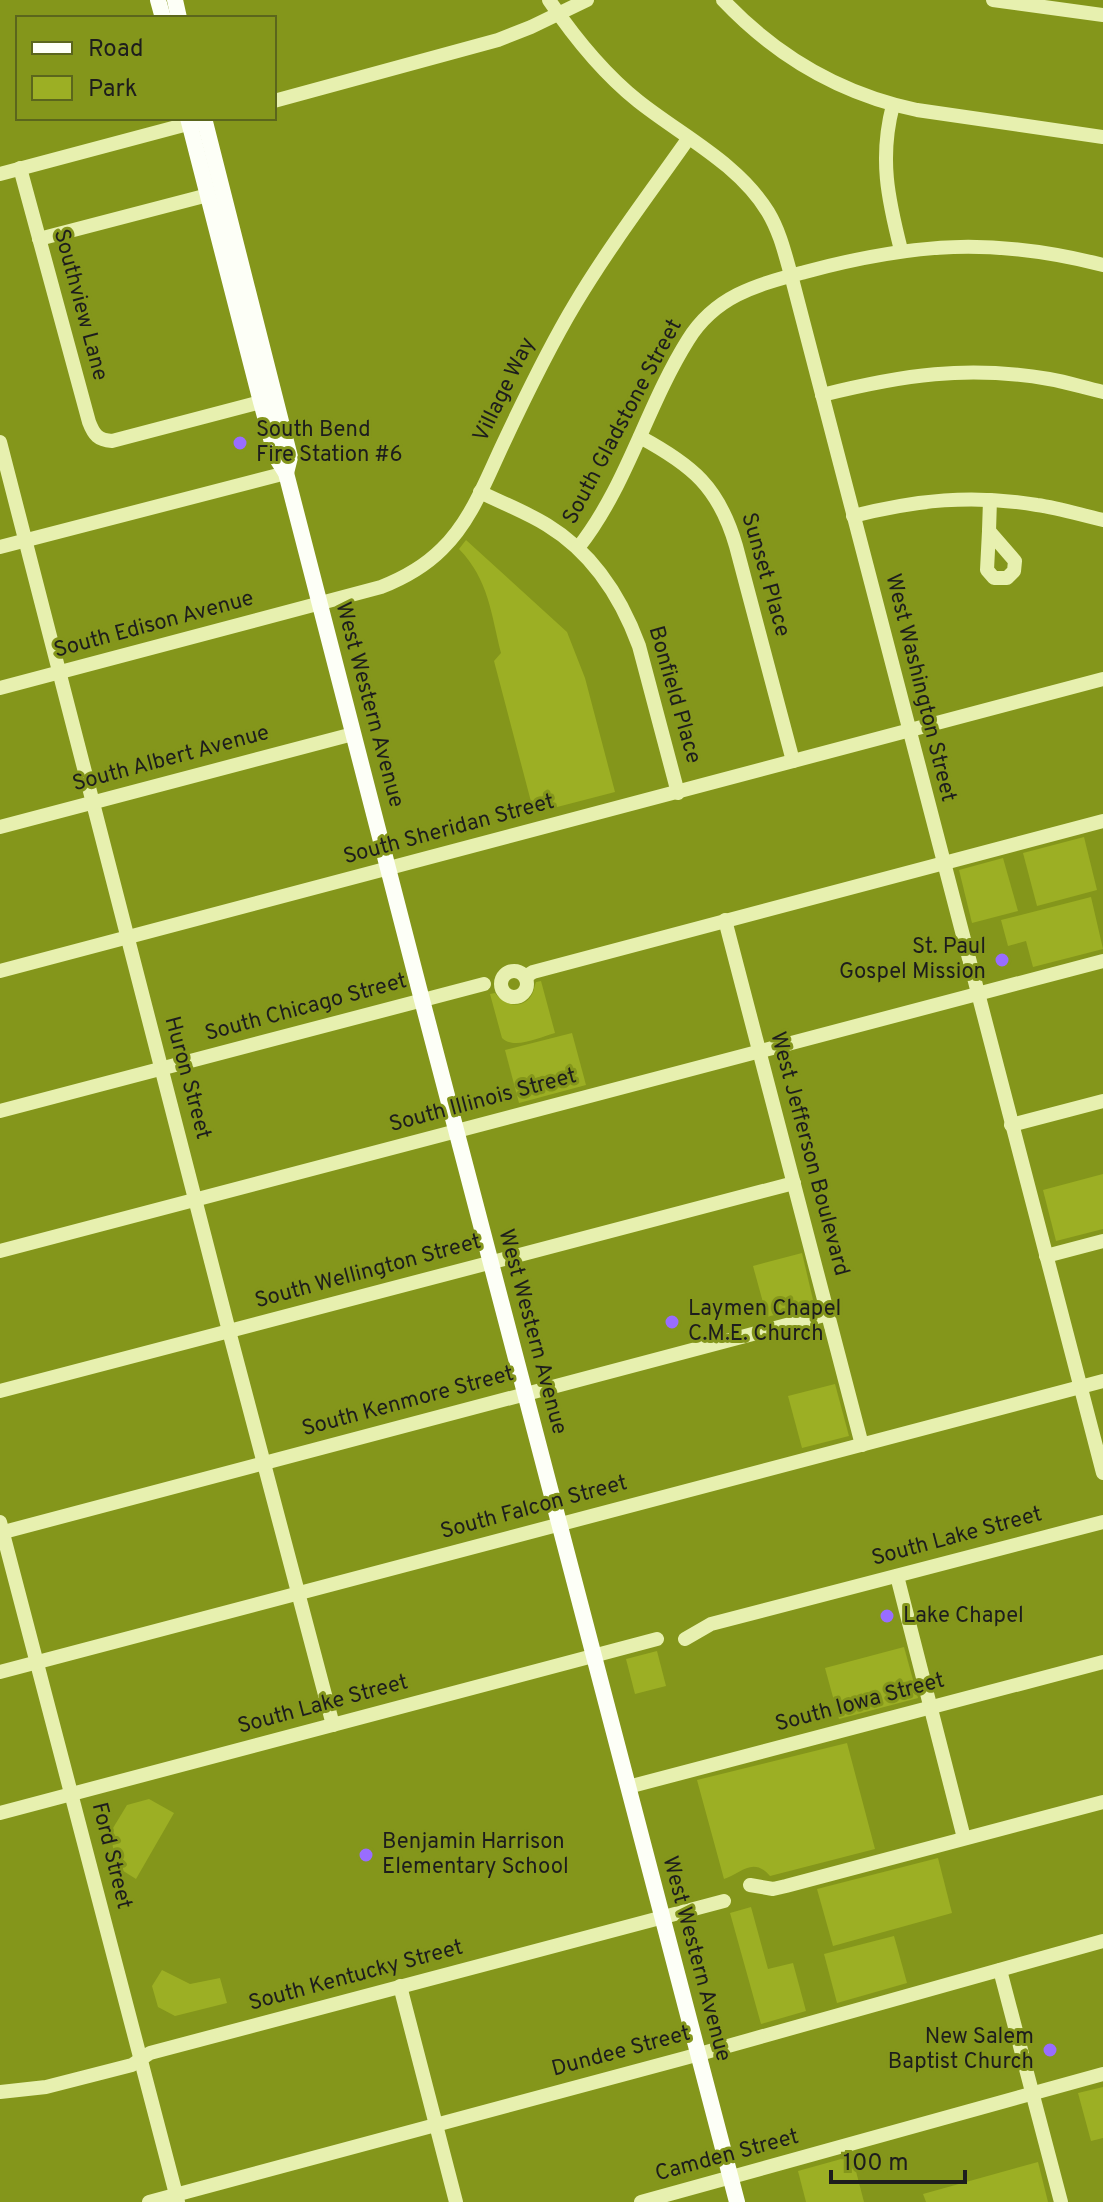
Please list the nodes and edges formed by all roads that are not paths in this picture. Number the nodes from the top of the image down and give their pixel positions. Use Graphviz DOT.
graph roads {
  1 [pos="549,0"];
  2 [pos="587,0"];
  3 [pos="723,0"];
  4 [pos="993,0"];
  5 [pos="559,15"];
  6 [pos="1103,15"];
  7 [pos="276,100"];
  8 [pos="893,105"];
  9 [pos="196,120"];
  10 [pos="200,120"];
  11 [pos="200,120"];
  12 [pos="1103,137"];
  13 [pos="688,139"];
  14 [pos="20,168"];
  15 [pos="0,174"];
  16 [pos="208,195"];
  17 [pos="39,239"];
  18 [pos="901,250"];
  19 [pos="1103,265"];
  20 [pos="791,275"];
  21 [pos="1103,392"];
  22 [pos="822,395"];
  23 [pos="261,402"];
  24 [pos="640,437"];
  25 [pos="0,442"];
  26 [pos="286,473"];
  27 [pos="480,492"];
  28 [pos="990,500"];
  29 [pos="853,516"];
  30 [pos="1103,520"];
  31 [pos="989,531"];
  32 [pos="26,540"];
  33 [pos="0,547"];
  34 [pos="578,548"];
  35 [pos="319,604"];
  36 [pos="59,673"];
  37 [pos="1103,679"];
  38 [pos="0,688"];
  39 [pos="908,731"];
  40 [pos="353,734"];
  41 [pos="793,761"];
  42 [pos="678,793"];
  43 [pos="93,803"];
  44 [pos="1103,821"];
  45 [pos="0,827"];
  46 [pos="944,864"];
  47 [pos="388,868"];
  48 [pos="725,920"];
  49 [pos="127,938"];
  50 [pos="1103,961"];
  51 [pos="0,971"];
  52 [pos="525,977"];
  53 [pos="484,984"];
  54 [pos="977,994"];
  55 [pos="422,1000"];
  56 [pos="760,1052"];
  57 [pos="162,1069"];
  58 [pos="1103,1101"];
  59 [pos="0,1111"];
  60 [pos="1011,1125"];
  61 [pos="456,1131"];
  62 [pos="794,1183"];
  63 [pos="195,1200"];
  64 [pos="1103,1241"];
  65 [pos="0,1251"];
  66 [pos="1046,1256"];
  67 [pos="491,1262"];
  68 [pos="828,1314"];
  69 [pos="229,1331"];
  70 [pos="1103,1381"];
  71 [pos="1080,1387"];
  72 [pos="0,1391"];
  73 [pos="525,1394"];
  74 [pos="862,1445"];
  75 [pos="263,1463"];
  76 [pos="1103,1473"];
  77 [pos="1103,1522"];
  78 [pos="559,1525"];
  79 [pos="1,1529"];
  80 [pos="897,1576"];
  81 [pos="298,1594"];
  82 [pos="657,1639"];
  83 [pos="685,1639"];
  84 [pos="593,1656"];
  85 [pos="38,1662"];
  86 [pos="1103,1662"];
  87 [pos="0,1672"];
  88 [pos="931,1707"];
  89 [pos="333,1725"];
  90 [pos="628,1787"];
  91 [pos="72,1794"];
  92 [pos="1103,1802"];
  93 [pos="0,1813"];
  94 [pos="964,1838"];
  95 [pos="750,1885"];
  96 [pos="724,1901"];
  97 [pos="663,1917"];
  98 [pos="1103,1941"];
  99 [pos="1000,1970"];
  100 [pos="400,1986"];
  101 [pos="698,2054"];
  102 [pos="140,2060"];
  103 [pos="1103,2074"];
  104 [pos="0,2092"];
  105 [pos="1032,2094"];
  106 [pos="436,2125"];
  107 [pos="731,2178"];
  108 [pos="177,2198"];
  109 [pos="149,2202"];
  110 [pos="456,2202"];
  111 [pos="641,2202"];
  112 [pos="737,2202"];
  113 [pos="1061,2202"];
  1 -- 5 [label="street, West Washington Street"];
  2 -- 5 [label="street"];
  3 -- 8 [label="street"];
  4 -- 6 [label="street"];
  5 -- 7 [label="street"];
  5 -- 13 [label="street, West Washington Street"];
  8 -- 12 [label="street"];
  8 -- 18 [label="street"];
  9 -- 14 [label="street"];
  10 -- 16 [label="main road, West Western Avenue"];
  11 -- 26 [label="main road, West Western Avenue"];
  13 -- 20 [label="street, West Washington Street"];
  13 -- 27 [label="street, Village Way"];
  14 -- 15 [label="street"];
  14 -- 17 [label="street, Southview Lane"];
  16 -- 17 [label="street"];
  16 -- 23 [label="main road, West Western Avenue"];
  17 -- 23 [label="street, Southview Lane"];
  18 -- 19 [label="street, South Gladstone Street"];
  18 -- 20 [label="street, South Gladstone Street"];
  20 -- 22 [label="street, West Washington Street"];
  20 -- 24 [label="street, South Gladstone Street"];
  21 -- 22 [label="street"];
  22 -- 29 [label="street, West Washington Street"];
  23 -- 26 [label="main road, West Western Avenue"];
  24 -- 34 [label="street, South Gladstone Street"];
  24 -- 41 [label="street, Sunset Place"];
  25 -- 32 [label="street, Huron Street"];
  26 -- 32 [label="street"];
  26 -- 35 [label="main road, West Western Avenue"];
  27 -- 34 [label="street, Bonfield Place"];
  27 -- 35 [label="street, Village Way"];
  28 -- 29 [label="street"];
  28 -- 30 [label="street"];
  28 -- 31 [label="street"];
  29 -- 39 [label="street, West Washington Street"];
  32 -- 33 [label="street"];
  32 -- 36 [label="street, Huron Street"];
  34 -- 42 [label="street, Bonfield Place"];
  35 -- 36 [label="street, South Edison Avenue"];
  35 -- 40 [label="main road, West Western Avenue"];
  36 -- 38 [label="street, South Edison Avenue"];
  36 -- 43 [label="street, Huron Street"];
  37 -- 39 [label="street, South Sheridan Street"];
  39 -- 41 [label="street, South Sheridan Street"];
  39 -- 46 [label="street, West Washington Street"];
  40 -- 43 [label="street, South Albert Avenue"];
  40 -- 47 [label="main road, West Western Avenue"];
  41 -- 42 [label="street, South Sheridan Street"];
  42 -- 47 [label="street, South Sheridan Street"];
  43 -- 45 [label="street, South Albert Avenue"];
  43 -- 49 [label="street, Huron Street"];
  44 -- 46 [label="street"];
  46 -- 48 [label="street"];
  46 -- 54 [label="street, West Washington Street"];
  47 -- 49 [label="street, South Sheridan Street"];
  47 -- 55 [label="main road, West Western Avenue"];
  48 -- 52 [label="street"];
  48 -- 56 [label="street, West Jefferson Boulevard"];
  49 -- 51 [label="street, South Sheridan Street"];
  49 -- 57 [label="street, Huron Street"];
  50 -- 54 [label="street, South Illinois Street"];
  53 -- 55 [label="street, South Chicago Street"];
  54 -- 56 [label="street, South Illinois Street"];
  54 -- 60 [label="street, West Washington Street"];
  55 -- 57 [label="street, South Chicago Street"];
  55 -- 61 [label="main road, West Western Avenue"];
  56 -- 61 [label="street, South Illinois Street"];
  56 -- 62 [label="street, West Jefferson Boulevard"];
  57 -- 59 [label="street, South Chicago Street"];
  57 -- 63 [label="street, Huron Street"];
  58 -- 60 [label="street"];
  60 -- 66 [label="street, West Washington Street"];
  61 -- 63 [label="street, South Illinois Street"];
  61 -- 67 [label="main road, West Western Avenue"];
  62 -- 67 [label="street, South Wellington Street"];
  62 -- 68 [label="street, West Jefferson Boulevard"];
  63 -- 65 [label="street, South Illinois Street"];
  63 -- 69 [label="street, Huron Street"];
  64 -- 66 [label="street"];
  66 -- 71 [label="street, West Washington Street"];
  67 -- 69 [label="street, South Wellington Street"];
  67 -- 73 [label="main road, West Western Avenue"];
  68 -- 73 [label="street, South Kenmore Street"];
  68 -- 74 [label="street, West Jefferson Boulevard"];
  69 -- 72 [label="street, South Wellington Street"];
  69 -- 75 [label="street, Huron Street"];
  70 -- 71 [label="street, South Falcon Street"];
  71 -- 74 [label="street, South Falcon Street"];
  71 -- 76 [label="street, West Washington Street"];
  73 -- 75 [label="street, South Kenmore Street"];
  73 -- 78 [label="main road, West Western Avenue"];
  74 -- 78 [label="street, South Falcon Street"];
  75 -- 79 [label="street, South Kenmore Street"];
  75 -- 81 [label="street, Huron Street"];
  77 -- 80 [label="street, South Lake Street"];
  78 -- 81 [label="street, South Falcon Street"];
  78 -- 84 [label="main road, West Western Avenue"];
  79 -- 85 [label="street, Ford Street"];
  80 -- 83 [label="street, South Lake Street"];
  80 -- 88 [label="street"];
  81 -- 85 [label="street, South Falcon Street"];
  81 -- 89 [label="street, Huron Street"];
  82 -- 84 [label="street, South Lake Street"];
  84 -- 89 [label="street, South Lake Street"];
  84 -- 90 [label="main road, West Western Avenue"];
  85 -- 87 [label="street, South Falcon Street"];
  85 -- 91 [label="street, Ford Street"];
  86 -- 88 [label="street, South Iowa Street"];
  88 -- 90 [label="street, South Iowa Street"];
  88 -- 94 [label="street"];
  89 -- 91 [label="street, South Lake Street"];
  90 -- 97 [label="main road, West Western Avenue"];
  91 -- 93 [label="street, South Lake Street"];
  91 -- 102 [label="street, Ford Street"];
  92 -- 94 [label="street"];
  94 -- 95 [label="street"];
  96 -- 97 [label="street, South Kentucky Street"];
  97 -- 100 [label="street, South Kentucky Street"];
  97 -- 101 [label="main road, West Western Avenue"];
  98 -- 99 [label="street, Dundee Street"];
  99 -- 101 [label="street, Dundee Street"];
  99 -- 105 [label="street"];
  100 -- 102 [label="street, South Kentucky Street"];
  100 -- 106 [label="street"];
  101 -- 106 [label="street, Dundee Street"];
  101 -- 107 [label="main road, West Western Avenue"];
  102 -- 104 [label="street, South Kentucky Street"];
  102 -- 108 [label="street, Ford Street"];
  103 -- 105 [label="street, Camden Street"];
  105 -- 107 [label="street, Camden Street"];
  105 -- 113 [label="street"];
  106 -- 108 [label="street, Dundee Street"];
  106 -- 110 [label="street"];
  107 -- 111 [label="street, Camden Street"];
  107 -- 112 [label="main road, West Western Avenue"];
  108 -- 109 [label="street, Dundee Street"];
}
